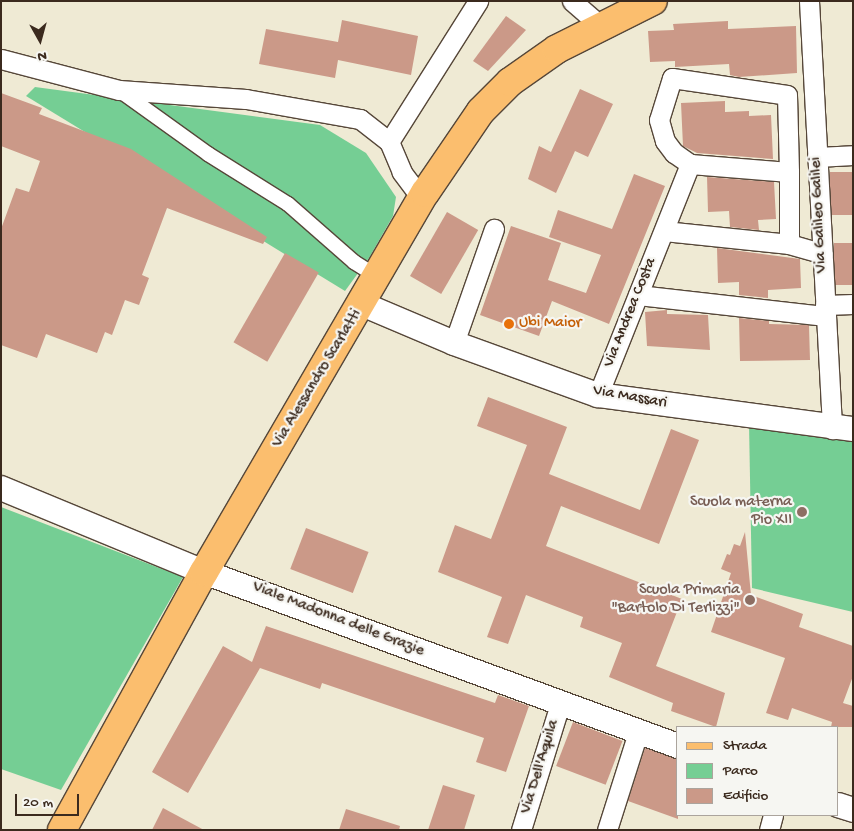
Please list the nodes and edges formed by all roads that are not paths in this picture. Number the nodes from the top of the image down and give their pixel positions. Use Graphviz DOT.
graph roads {
  1 [pos="478,1"];
  2 [pos="572,1"];
  3 [pos="653,1"];
  4 [pos="809,1"];
  5 [pos="602,27"];
  6 [pos="1,59"];
  7 [pos="118,90"];
  8 [pos="389,142"];
  9 [pos="853,155"];
  10 [pos="817,157"];
  11 [pos="690,164"];
  12 [pos="789,172"];
  13 [pos="422,199"];
  14 [pos="494,229"];
  15 [pos="664,231"];
  16 [pos="789,244"];
  17 [pos="823,254"];
  18 [pos="378,277"];
  19 [pos="638,295"];
  20 [pos="362,304"];
  21 [pos="853,304"];
  22 [pos="826,311"];
  23 [pos="454,343"];
  24 [pos="598,395"];
  25 [pos="842,429"];
  26 [pos="1,488"];
  27 [pos="204,572"];
  28 [pos="560,704"];
  29 [pos="638,732"];
  30 [pos="676,745"];
  31 [pos="839,805"];
  32 [pos="853,810"];
  33 [pos="773,816"];
  34 [pos="62,830"];
  35 [pos="521,830"];
  36 [pos="607,830"];
  37 [pos="769,830"];
  1 -- 8 [label="street"];
  2 -- 5 [label="street"];
  3 -- 5 [label="main road, Via Alessandro Scarlatti"];
  4 -- 10 [label="street, Via Galileo Galilei"];
  5 -- 13 [label="main road, Via Alessandro Scarlatti"];
  6 -- 7 [label="street"];
  7 -- 8 [label="street"];
  7 -- 18 [label="street"];
  8 -- 13 [label="street"];
  9 -- 10 [label="street"];
  10 -- 17 [label="street, Via Galileo Galilei"];
  11 -- 12 [label="street"];
  11 -- 12 [label="street"];
  11 -- 15 [label="street, Via Andrea Costa"];
  12 -- 16 [label="street"];
  13 -- 18 [label="main road, Via Alessandro Scarlatti"];
  14 -- 23 [label="street"];
  15 -- 16 [label="street"];
  15 -- 19 [label="street, Via Andrea Costa"];
  16 -- 17 [label="street"];
  17 -- 22 [label="street, Via Galileo Galilei"];
  18 -- 20 [label="main road, Via Alessandro Scarlatti"];
  19 -- 22 [label="street"];
  19 -- 24 [label="street, Via Andrea Costa"];
  20 -- 23 [label="street, Via Massari"];
  20 -- 27 [label="main road, Via Alessandro Scarlatti"];
  21 -- 22 [label="street"];
  22 -- 25 [label="street, Via Galileo Galilei"];
  23 -- 24 [label="street, Via Massari"];
  24 -- 25 [label="street, Via Massari"];
  26 -- 27 [label="street, Viale Madonna delle Grazie"];
  27 -- 28 [label="street, Viale Madonna delle Grazie"];
  27 -- 34 [label="main road, Via Alessandro Scarlatti"];
  28 -- 29 [label="street, Viale Madonna delle Grazie"];
  28 -- 35 [label="street, Via Dell'Aquila"];
  29 -- 30 [label="street, Viale Madonna delle Grazie"];
  29 -- 36 [label="street"];
  31 -- 32 [label="street"];
  33 -- 37 [label="street"];
}
